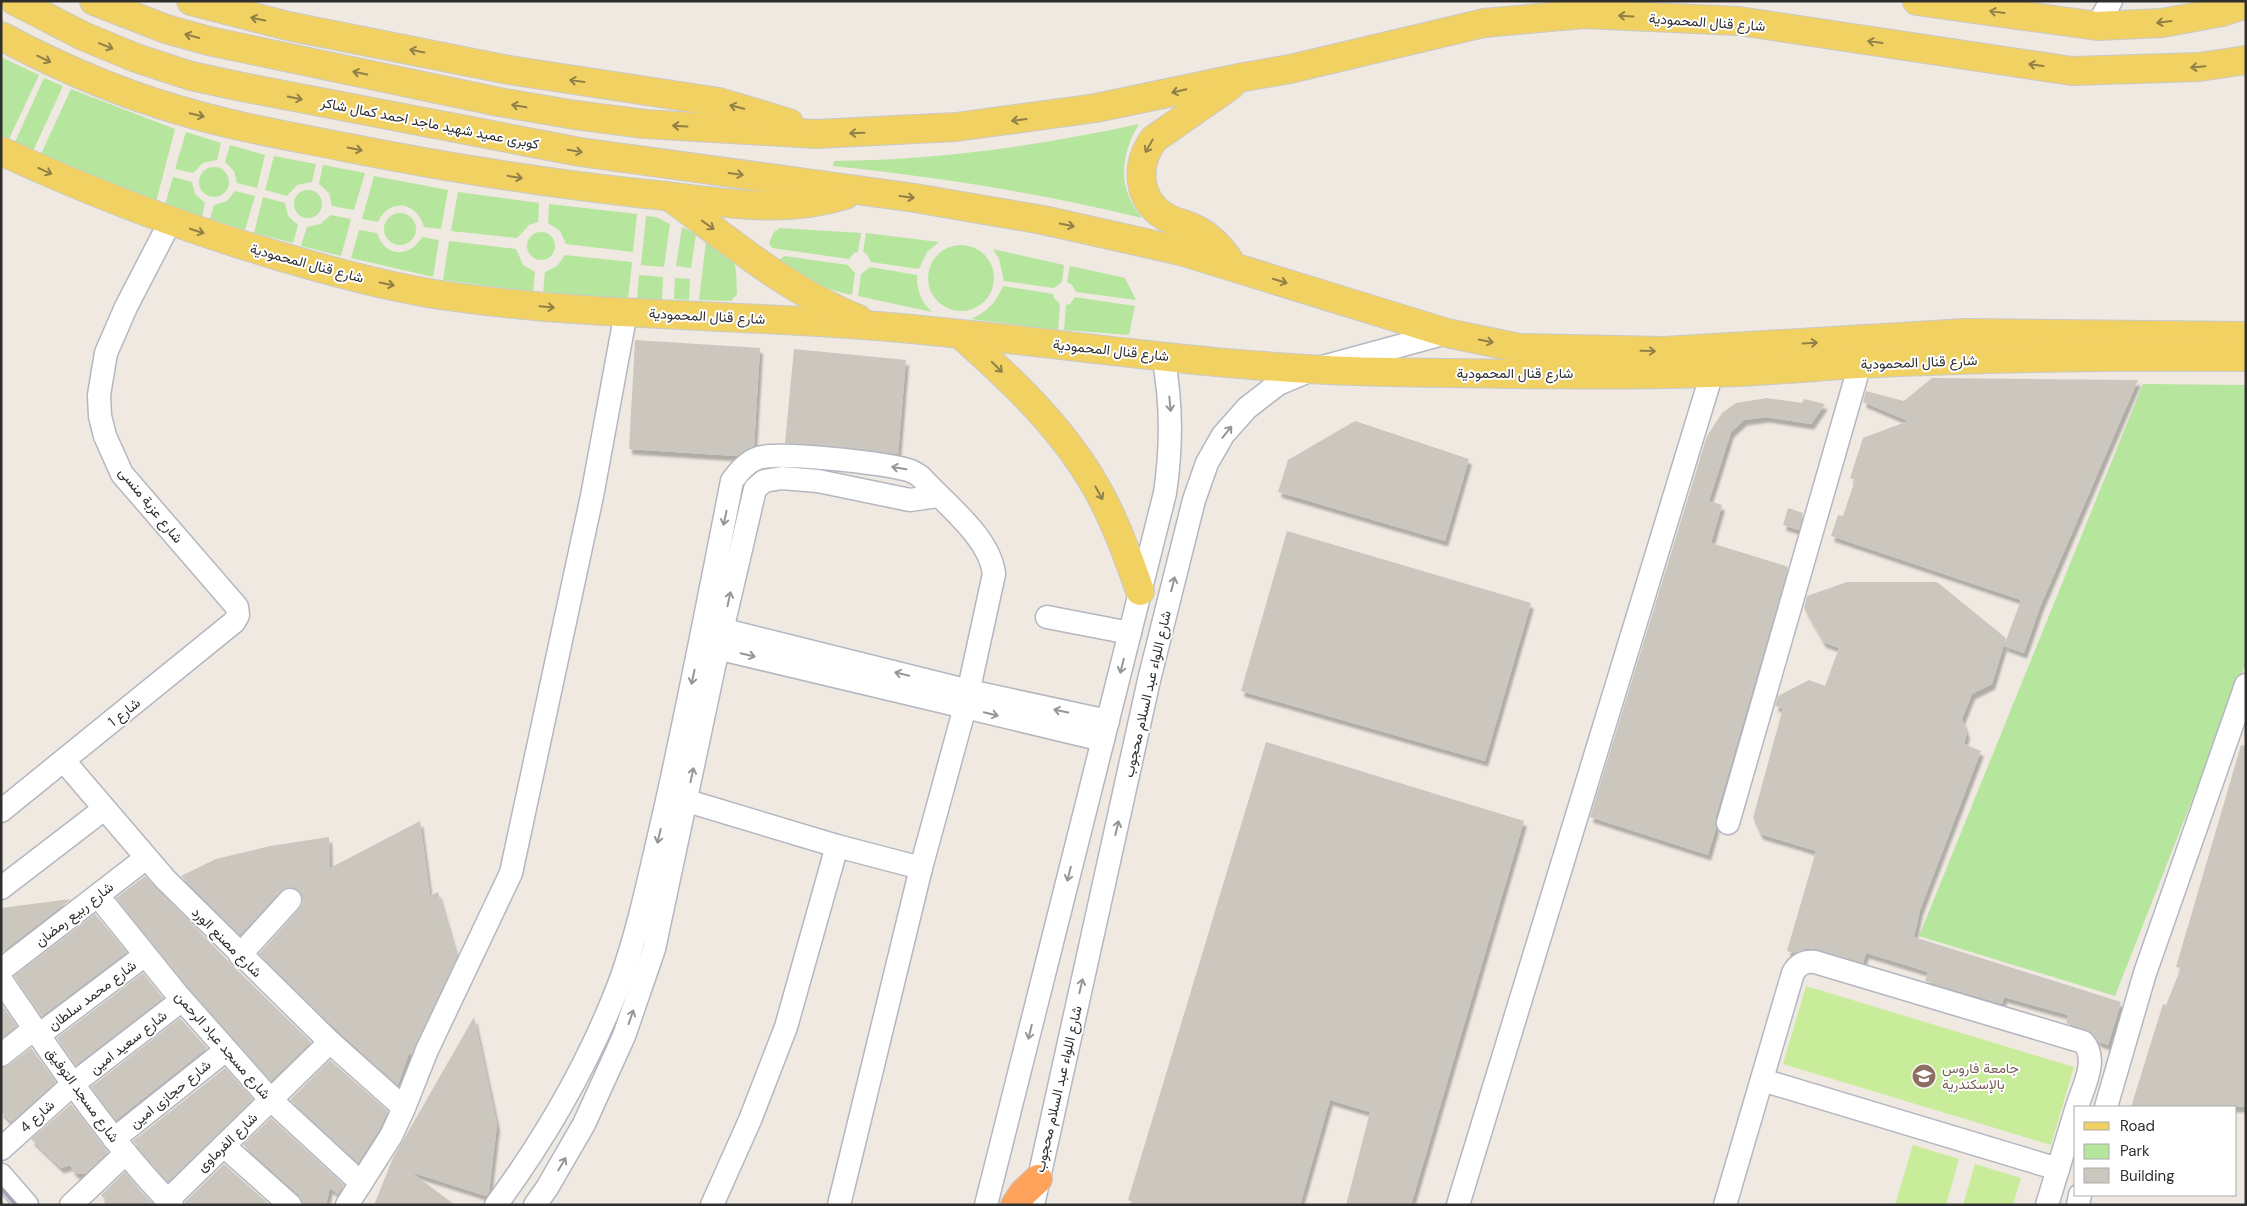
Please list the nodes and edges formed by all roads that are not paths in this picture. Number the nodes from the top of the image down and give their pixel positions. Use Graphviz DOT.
graph roads {
  1 [pos="16,1"];
  2 [pos="94,1"];
  3 [pos="191,1"];
  4 [pos="1917,1"];
  5 [pos="2111,1"];
  6 [pos="2246,4"];
  7 [pos="2097,26"];
  8 [pos="1,36"];
  9 [pos="2246,60"];
  10 [pos="1244,76"];
  11 [pos="816,134"];
  12 [pos="1,151"];
  13 [pos="858,191"];
  14 [pos="669,196"];
  15 [pos="170,222"];
  16 [pos="1233,266"];
  17 [pos="626,312"];
  18 [pos="887,327"];
  19 [pos="1447,333"];
  20 [pos="961,334"];
  21 [pos="2246,336"];
  22 [pos="1163,356"];
  23 [pos="2246,357"];
  24 [pos="1860,364"];
  25 [pos="1311,370"];
  26 [pos="1712,373"];
  27 [pos="732,480"];
  28 [pos="755,489"];
  29 [pos="938,496"];
  30 [pos="1140,591"];
  31 [pos="237,608"];
  32 [pos="1047,617"];
  33 [pos="1130,633"];
  34 [pos="711,637"];
  35 [pos="2246,685"];
  36 [pos="967,699"];
  37 [pos="1106,731"];
  38 [pos="64,761"];
  39 [pos="677,798"];
  40 [pos="104,809"];
  41 [pos="1,811"];
  42 [pos="1728,823"];
  43 [pos="837,846"];
  44 [pos="146,858"];
  45 [pos="921,868"];
  46 [pos="1,888"];
  47 [pos="98,896"];
  48 [pos="290,900"];
  49 [pos="145,955"];
  50 [pos="240,955"];
  51 [pos="1,970"];
  52 [pos="1,980"];
  53 [pos="182,1000"];
  54 [pos="36,1032"];
  55 [pos="330,1042"];
  56 [pos="226,1050"];
  57 [pos="1,1055"];
  58 [pos="1762,1080"];
  59 [pos="73,1084"];
  60 [pos="271,1100"];
  61 [pos="2077,1106"];
  62 [pos="2106,1106"];
  63 [pos="404,1108"];
  64 [pos="2074,1116"];
  65 [pos="120,1146"];
  66 [pos="224,1146"];
  67 [pos="1,1148"];
  68 [pos="2058,1169"];
  69 [pos="1,1175"];
  70 [pos="361,1183"];
  71 [pos="1036,1192"];
  72 [pos="170,1203"];
  73 [pos="27,1205"];
  74 [pos="71,1205"];
  75 [pos="290,1205"];
  76 [pos="347,1205"];
  77 [pos="496,1205"];
  78 [pos="536,1205"];
  79 [pos="712,1205"];
  80 [pos="839,1205"];
  81 [pos="986,1205"];
  82 [pos="1015,1205"];
  83 [pos="1458,1205"];
  84 [pos="1725,1205"];
  85 [pos="2047,1205"];
  1 -- 13 [label="main road, كوبرى عميد شهيد ماجد احمد كمال شاكر, one-way"];
  11 -- 2 [label="main road, one-way"];
  11 -- 3 [label="main road, one-way"];
  7 -- 4 [label="main road, one-way"];
  5 -- 7 [label="street"];
  6 -- 7 [label="main road, one-way"];
  8 -- 14 [label="main road, one-way"];
  9 -- 10 [label="main road, شارع قنال المحمودية, one-way"];
  10 -- 11 [label="main road, شارع قنال المحمودية, one-way"];
  10 -- 16 [label="main road, one-way"];
  12 -- 15 [label="main road, شارع قنال المحمودية, one-way"];
  13 -- 14 [label="main road"];
  13 -- 16 [label="main road, كوبرى عميد شهيد ماجد احمد كمال شاكر, one-way"];
  14 -- 18 [label="main road, one-way"];
  15 -- 17 [label="main road, شارع قنال المحمودية, one-way"];
  15 -- 31 [label="street, شارع عزبة منسى"];
  16 -- 19 [label="main road, شارع قنال المحمودية, one-way"];
  17 -- 18 [label="main road, شارع قنال المحمودية"];
  17 -- 63 [label="street"];
  18 -- 20 [label="main road, شارع قنال المحمودية"];
  19 -- 21 [label="main road, شارع قنال المحمودية, one-way"];
  19 -- 25 [label="street, شارع اللواء عبد السلام محجوب"];
  20 -- 22 [label="main road, شارع قنال المحمودية"];
  20 -- 30 [label="main road, one-way"];
  22 -- 25 [label="main road, شارع قنال المحمودية"];
  22 -- 30 [label="street, one-way"];
  23 -- 24 [label="main road, شارع قنال المحمودية"];
  24 -- 26 [label="main road, شارع قنال المحمودية"];
  24 -- 42 [label="street"];
  25 -- 26 [label="main road, شارع قنال المحمودية"];
  71 -- 25 [label="street, شارع اللواء عبد السلام محجوب, one-way"];
  26 -- 83 [label="street"];
  27 -- 28 [label="street"];
  29 -- 27 [label="street, one-way"];
  27 -- 34 [label="street, one-way"];
  28 -- 29 [label="street"];
  34 -- 28 [label="street, one-way"];
  29 -- 36 [label="street"];
  30 -- 33 [label="street"];
  31 -- 38 [label="street, شارع 1"];
  32 -- 33 [label="street"];
  33 -- 37 [label="street, one-way"];
  34 -- 36 [label="street"];
  34 -- 39 [label="street"];
  35 -- 62 [label="street"];
  36 -- 37 [label="street"];
  36 -- 45 [label="street"];
  37 -- 81 [label="street, one-way"];
  38 -- 40 [label="street, شارع مصنع الورد"];
  38 -- 41 [label="street, شارع 1"];
  39 -- 43 [label="street"];
  39 -- 77 [label="street, one-way"];
  78 -- 39 [label="street, one-way"];
  40 -- 44 [label="street, شارع مصنع الورد"];
  40 -- 46 [label="street"];
  43 -- 45 [label="street"];
  43 -- 79 [label="street"];
  44 -- 47 [label="street, شارع ربيع رمضان"];
  44 -- 50 [label="street, شارع مصنع الورد"];
  45 -- 80 [label="street"];
  47 -- 49 [label="street, شارع مسجد عباد الرحمن"];
  47 -- 51 [label="street, شارع ربيع رمضان"];
  48 -- 50 [label="street"];
  49 -- 53 [label="street, شارع مسجد عباد الرحمن"];
  49 -- 54 [label="street, شارع محمد سلطان"];
  50 -- 55 [label="street, شارع مصنع الورد"];
  52 -- 54 [label="street, شارع مسجد التوفيق"];
  53 -- 56 [label="street, شارع مسجد عباد الرحمن"];
  53 -- 59 [label="street, شارع سعيد امين"];
  54 -- 57 [label="street, شارع محمد سلطان"];
  54 -- 59 [label="street, شارع مسجد التوفيق"];
  55 -- 60 [label="street, شارع الفرماوى"];
  55 -- 63 [label="street, شارع مصنع الورد"];
  56 -- 60 [label="street, شارع مسجد عباد الرحمن"];
  56 -- 65 [label="street, شارع حجازى امين"];
  58 -- 61 [label="street"];
  58 -- 68 [label="street"];
  58 -- 84 [label="street"];
  59 -- 65 [label="street, شارع مسجد التوفيق"];
  59 -- 67 [label="street, شارع 4"];
  60 -- 66 [label="street, شارع الفرماوى"];
  60 -- 70 [label="street, شارع مسجد عباد الرحمن"];
  63 -- 70 [label="street"];
  64 -- 68 [label="street"];
  65 -- 72 [label="street, شارع مسجد التوفيق"];
  65 -- 74 [label="street, شارع حجازى امين"];
  66 -- 72 [label="street, شارع الفرماوى"];
  66 -- 75 [label="street"];
  68 -- 85 [label="street"];
  69 -- 73 [label="street"];
  70 -- 76 [label="street"];
  71 -- 82 [label="highway"];
}
